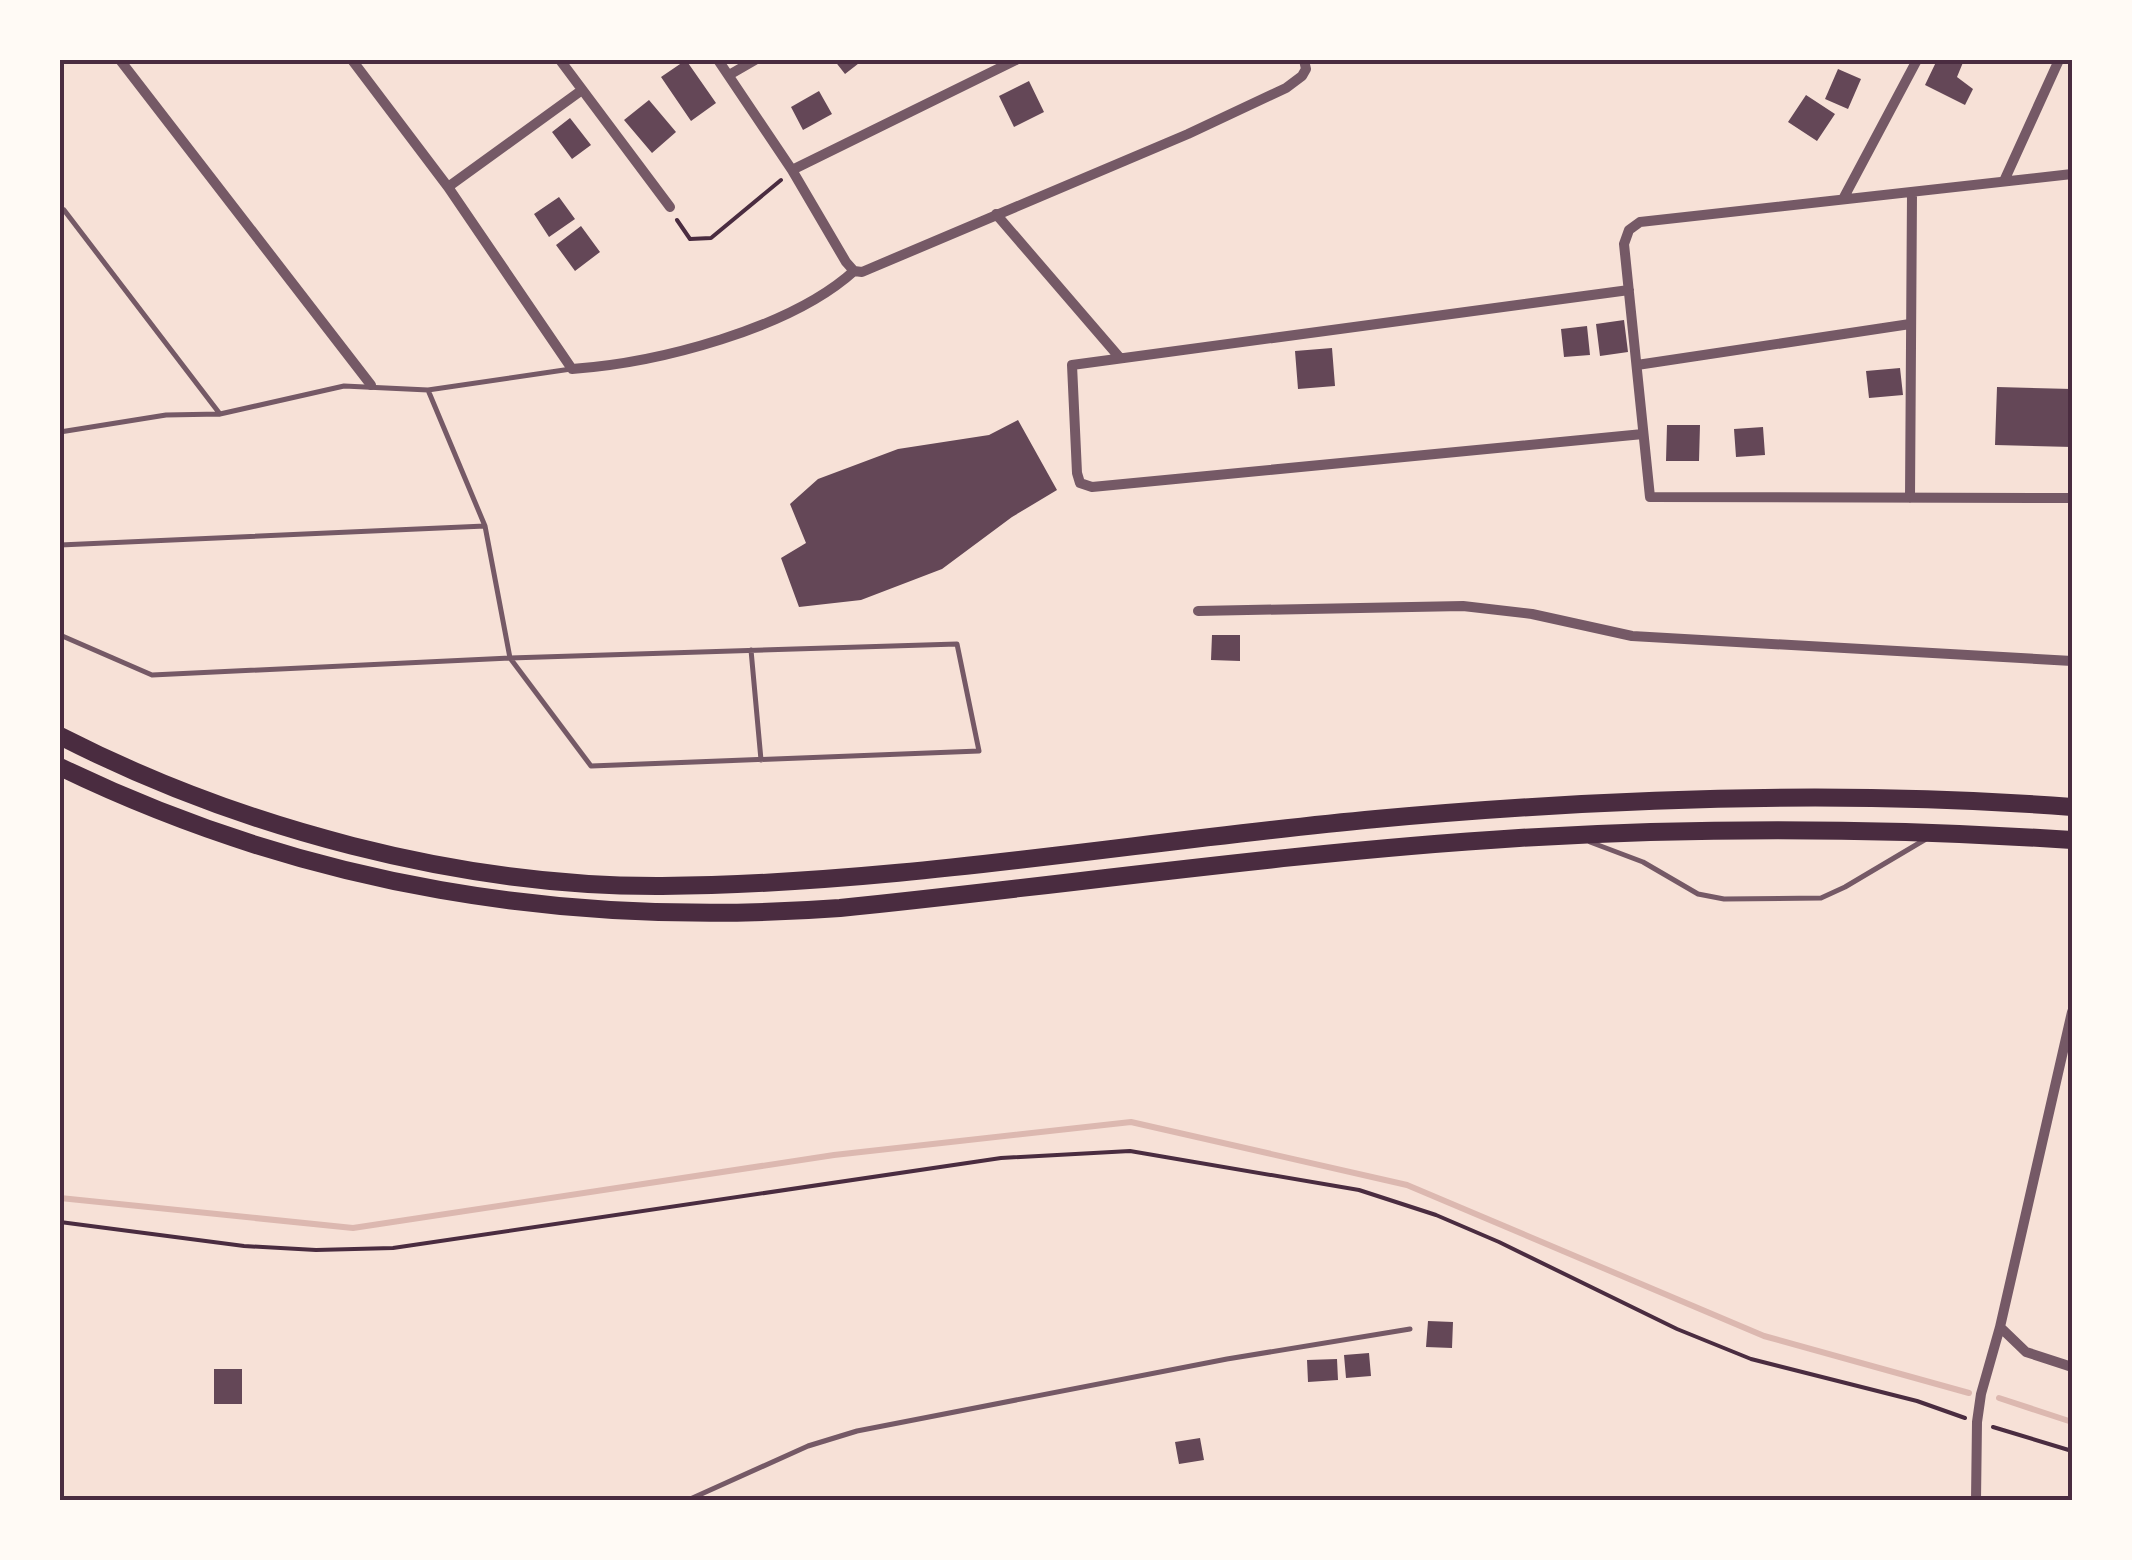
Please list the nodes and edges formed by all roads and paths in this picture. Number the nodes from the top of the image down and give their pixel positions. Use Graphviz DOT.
graph roads {
  1 [pos="120,60"];
  2 [pos="352,60"];
  3 [pos="560,60"];
  4 [pos="718,60"];
  5 [pos="755,60"];
  6 [pos="1016,60"];
  7 [pos="1304,60"];
  8 [pos="1916,60"];
  9 [pos="2059,60"];
  10 [pos="729,75"];
  11 [pos="582,90"];
  12 [pos="792,170"];
  13 [pos="2072,174"];
  14 [pos="2004,181"];
  15 [pos="448,188"];
  16 [pos="1912,194"];
  17 [pos="1843,200"];
  18 [pos="670,207"];
  19 [pos="64,210"];
  20 [pos="996,214"];
  21 [pos="854,271"];
  22 [pos="1629,290"];
  23 [pos="1910,324"];
  24 [pos="1120,358"];
  25 [pos="1637,365"];
  26 [pos="572,369"];
  27 [pos="370,386"];
  28 [pos="428,390"];
  29 [pos="220,414"];
  30 [pos="60,432"];
  31 [pos="1643,434"];
  32 [pos="1910,498"];
  33 [pos="2072,498"];
  34 [pos="485,526"];
  35 [pos="60,545"];
  36 [pos="1198,611"];
  37 [pos="60,636"];
  38 [pos="751,650"];
  39 [pos="510,658"];
  40 [pos="2072,661"];
  41 [pos="60,736"];
  42 [pos="761,760"];
  43 [pos="60,767"];
  44 [pos="2072,807"];
  45 [pos="1938,833"];
  46 [pos="1573,835"];
  47 [pos="2072,840"];
  48 [pos="2072,1012"];
  49 [pos="60,1222"];
  50 [pos="2000,1327"];
  51 [pos="1410,1329"];
  52 [pos="2072,1367"];
  53 [pos="1977,1422"];
  54 [pos="2072,1451"];
  55 [pos="688,1500"];
  56 [pos="1976,1500"];
  1 -- 27 [label="street"];
  2 -- 15 [label="street"];
  3 -- 11 [label="street"];
  4 -- 10 [label="street"];
  5 -- 10 [label="street"];
  6 -- 12 [label="street"];
  7 -- 20 [label="street"];
  8 -- 17 [label="street"];
  9 -- 14 [label="street"];
  10 -- 12 [label="street"];
  11 -- 15 [label="street"];
  11 -- 18 [label="street"];
  12 -- 18 [label="path"];
  12 -- 21 [label="street"];
  13 -- 14 [label="street"];
  14 -- 16 [label="street"];
  15 -- 26 [label="street"];
  16 -- 17 [label="street"];
  16 -- 23 [label="street"];
  17 -- 22 [label="street"];
  19 -- 29 [label="lane"];
  20 -- 21 [label="street"];
  20 -- 24 [label="street"];
  21 -- 26 [label="street"];
  22 -- 24 [label="street"];
  22 -- 25 [label="street"];
  23 -- 25 [label="street"];
  23 -- 32 [label="street"];
  24 -- 31 [label="street"];
  25 -- 31 [label="street"];
  26 -- 28 [label="lane"];
  27 -- 28 [label="lane"];
  27 -- 29 [label="lane"];
  28 -- 34 [label="lane"];
  29 -- 30 [label="lane"];
  31 -- 32 [label="street"];
  32 -- 33 [label="street"];
  34 -- 35 [label="lane"];
  34 -- 39 [label="lane"];
  36 -- 40 [label="street"];
  37 -- 39 [label="lane"];
  38 -- 39 [label="lane"];
  38 -- 42 [label="lane"];
  38 -- 42 [label="lane"];
  39 -- 42 [label="lane"];
  41 -- 44 [label="highway"];
  43 -- 46 [label="highway"];
  45 -- 46 [label="highway"];
  45 -- 46 [label="lane"];
  45 -- 47 [label="highway"];
  48 -- 50 [label="street"];
  49 -- 53 [label="path"];
  50 -- 52 [label="street"];
  50 -- 53 [label="street"];
  51 -- 55 [label="lane"];
  53 -- 54 [label="path"];
  53 -- 56 [label="street"];
}
